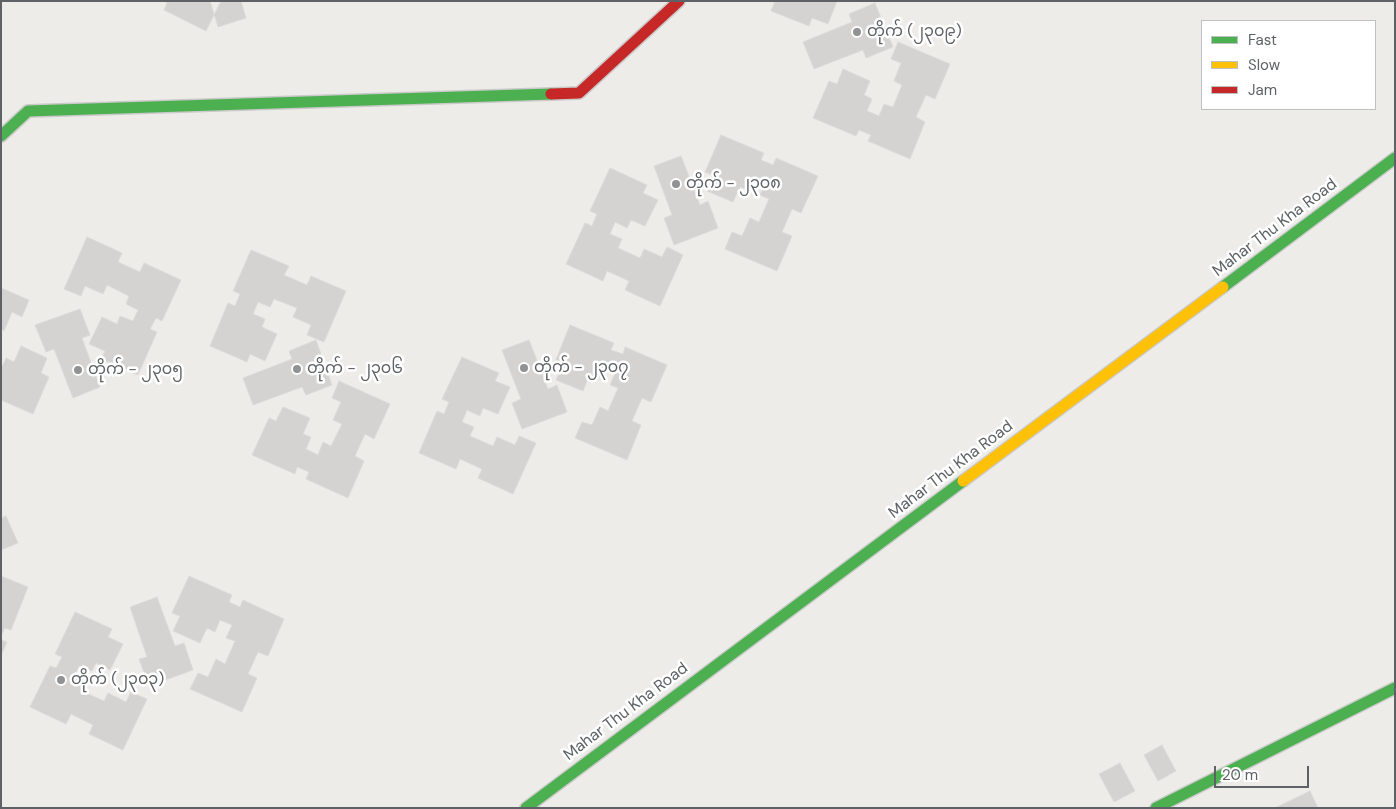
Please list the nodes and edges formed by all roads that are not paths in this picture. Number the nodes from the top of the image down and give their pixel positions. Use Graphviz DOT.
graph roads {
  1 [pos="678,1"];
  2 [pos="1,136"];
  3 [pos="1395,158"];
  4 [pos="1395,688"];
  5 [pos="526,808"];
  6 [pos="1156,808"];
  1 -- 2 [label="main road"];
  3 -- 5 [label="main road, Mahar Thu Kha Road"];
  4 -- 6 [label="main road"];
}
